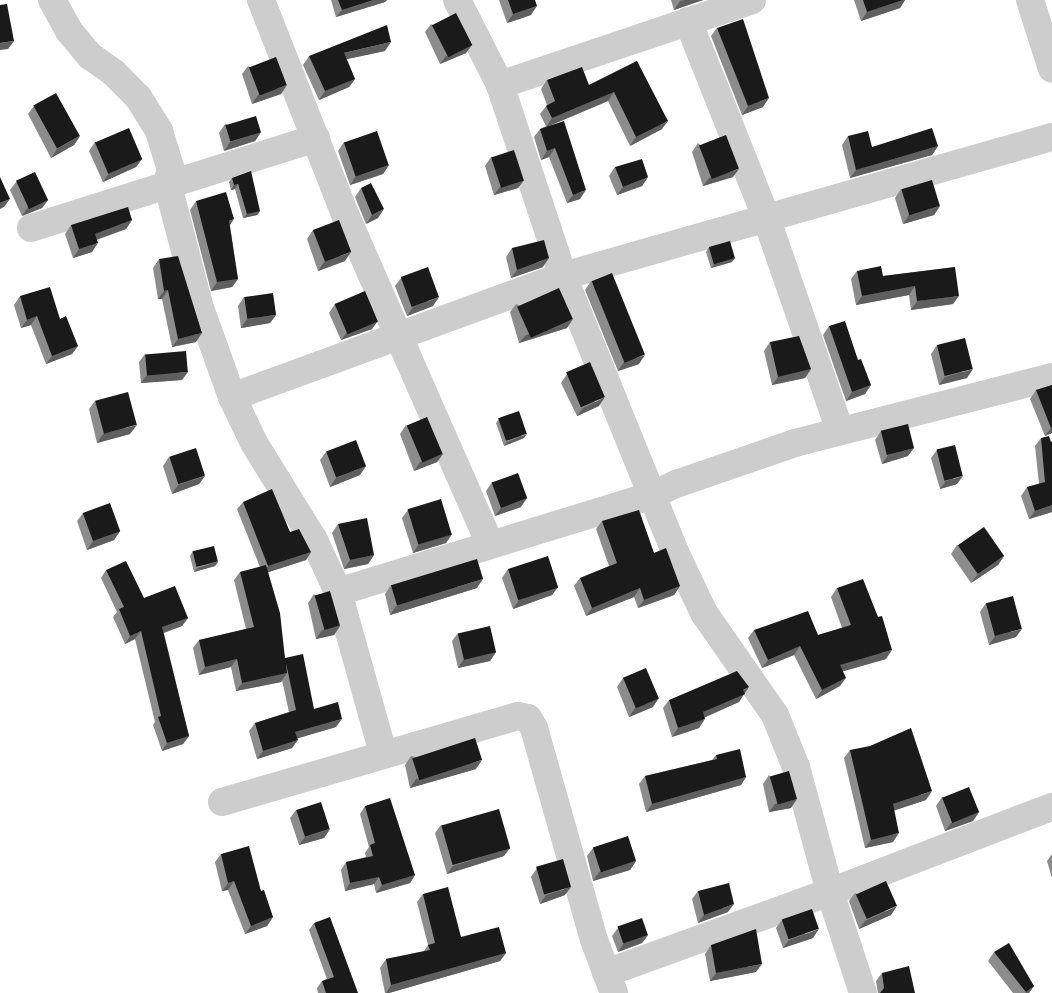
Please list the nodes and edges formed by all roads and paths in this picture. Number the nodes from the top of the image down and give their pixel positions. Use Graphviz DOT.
graph roads {
  1 [pos="52,0"];
  2 [pos="261,0"];
  3 [pos="457,0"];
  4 [pos="752,0"];
  5 [pos="1030,0"];
  6 [pos="688,21"];
  7 [pos="1052,69"];
  8 [pos="500,85"];
  9 [pos="1052,137"];
  10 [pos="316,138"];
  11 [pos="167,182"];
  12 [pos="767,220"];
  13 [pos="31,228"];
  14 [pos="564,276"];
  15 [pos="398,335"];
  16 [pos="1052,377"];
  17 [pos="232,396"];
  18 [pos="840,431"];
  19 [pos="651,496"];
  20 [pos="490,544"];
  21 [pos="338,592"];
  22 [pos="383,753"];
  23 [pos="222,802"];
  24 [pos="1052,807"];
  25 [pos="830,892"];
  26 [pos="610,983"];
  27 [pos="863,993"];
  1 -- 11 [label="street"];
  2 -- 10 [label="street"];
  3 -- 8 [label="street"];
  4 -- 6 [label="street"];
  5 -- 7 [label="street"];
  6 -- 8 [label="street"];
  6 -- 12 [label="street"];
  8 -- 14 [label="street"];
  9 -- 12 [label="street"];
  10 -- 11 [label="street"];
  10 -- 15 [label="street"];
  11 -- 13 [label="street"];
  11 -- 17 [label="street"];
  12 -- 14 [label="street"];
  12 -- 18 [label="street"];
  14 -- 15 [label="street"];
  14 -- 19 [label="street"];
  15 -- 17 [label="street"];
  15 -- 20 [label="street"];
  16 -- 18 [label="street"];
  17 -- 21 [label="street"];
  18 -- 19 [label="street"];
  19 -- 20 [label="street"];
  19 -- 25 [label="street"];
  20 -- 21 [label="street"];
  21 -- 22 [label="street"];
  22 -- 23 [label="street"];
  22 -- 26 [label="street"];
  24 -- 25 [label="street"];
  25 -- 26 [label="street"];
  25 -- 27 [label="street"];
}
